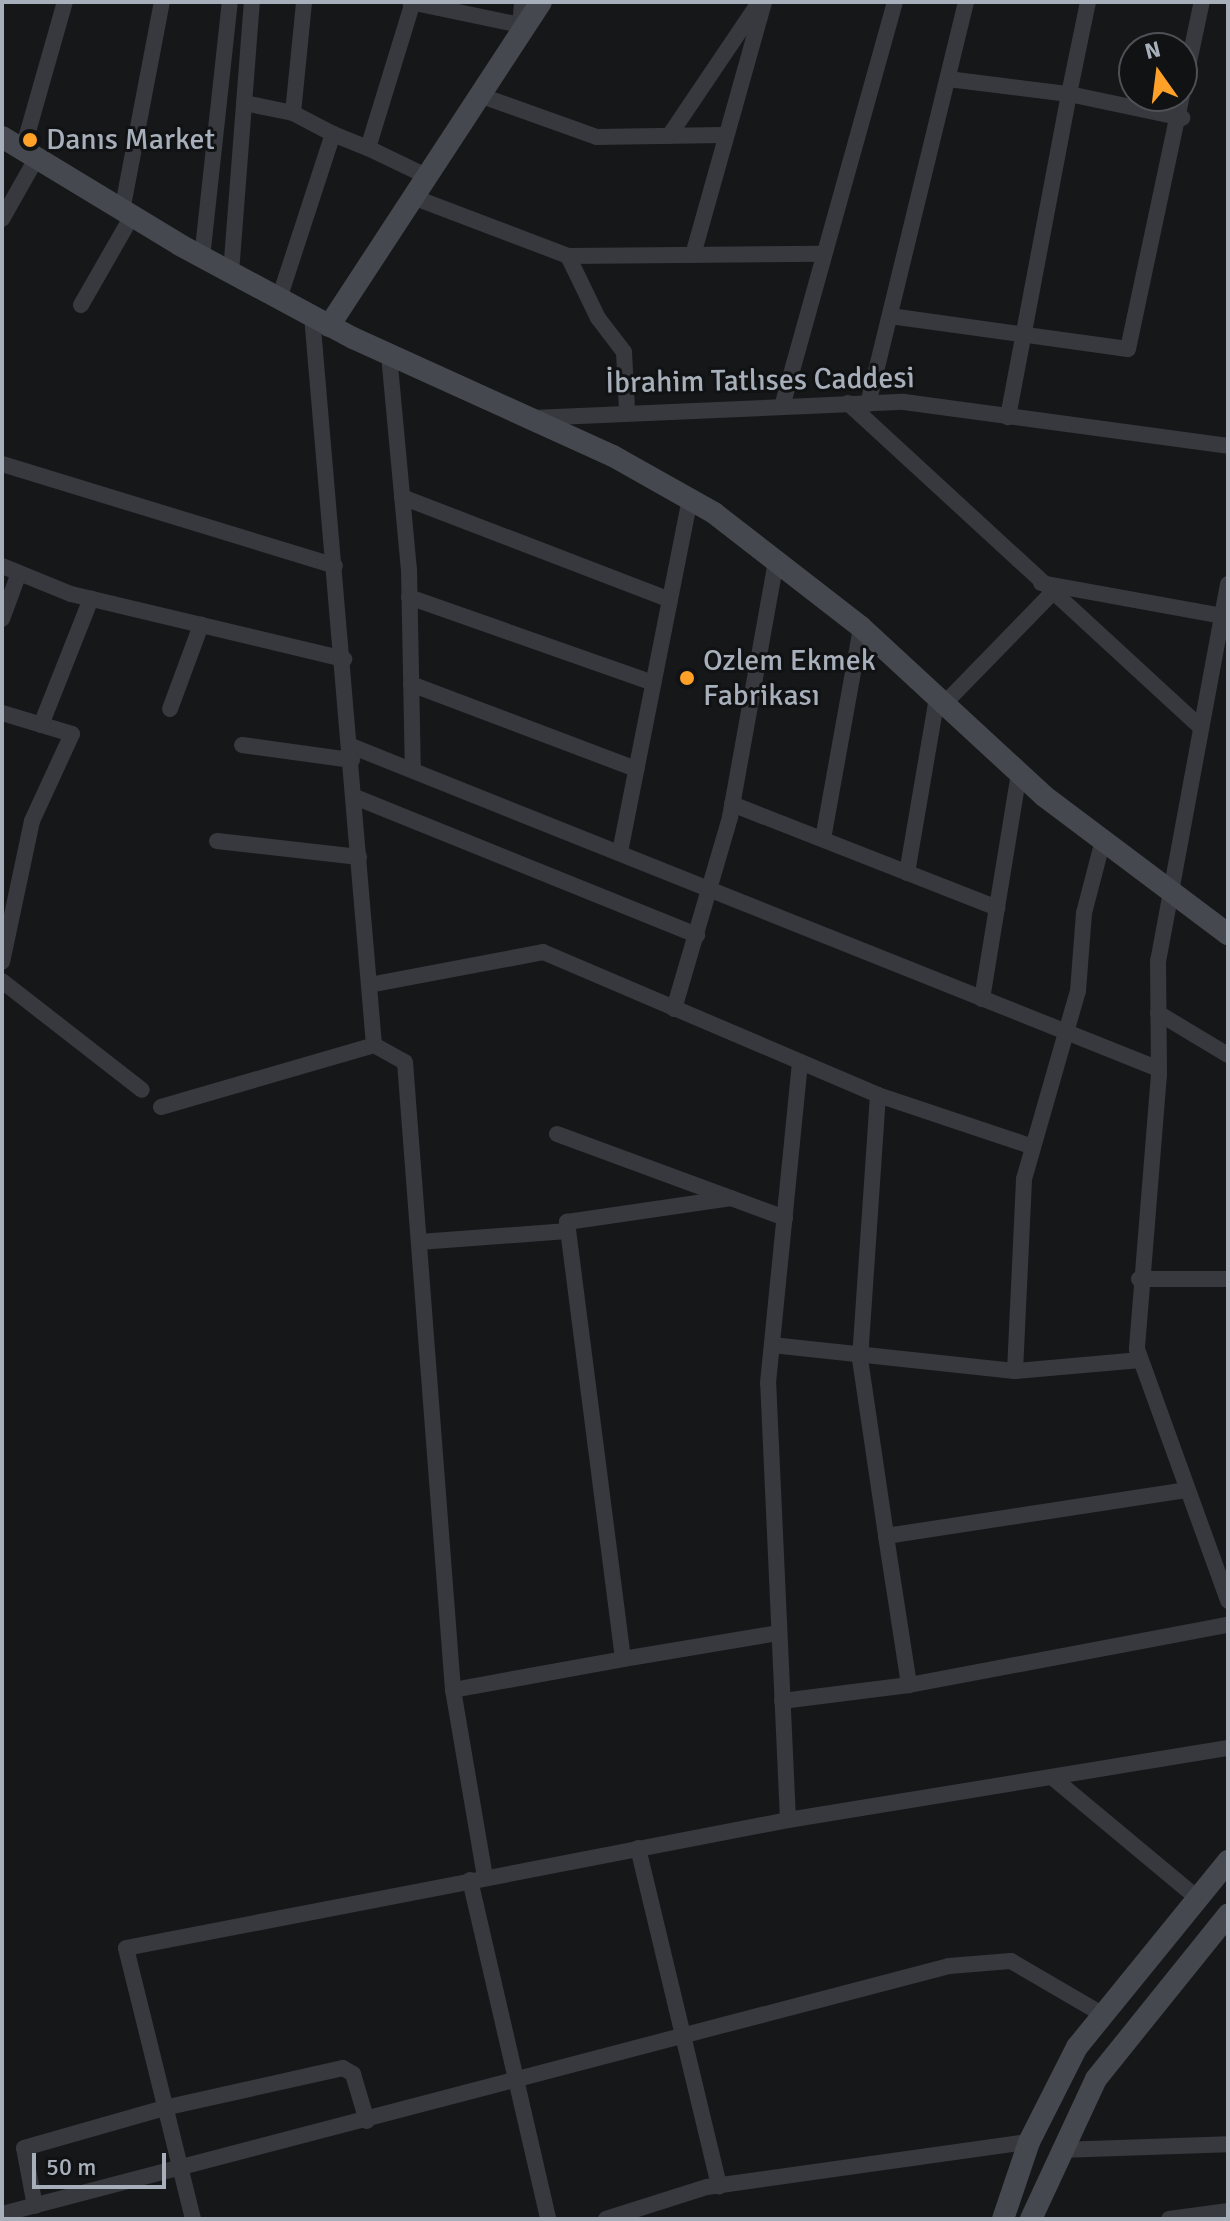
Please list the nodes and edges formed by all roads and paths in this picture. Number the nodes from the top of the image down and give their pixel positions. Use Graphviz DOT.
graph roads {
  1 [pos="65,2"];
  2 [pos="162,2"];
  3 [pos="230,2"];
  4 [pos="252,2"];
  5 [pos="304,2"];
  6 [pos="412,2"];
  7 [pos="522,2"];
  8 [pos="541,2"];
  9 [pos="761,2"];
  10 [pos="895,2"];
  11 [pos="966,2"];
  12 [pos="1088,2"];
  13 [pos="1202,2"];
  14 [pos="522,26"];
  15 [pos="948,79"];
  16 [pos="1069,94"];
  17 [pos="479,95"];
  18 [pos="244,103"];
  19 [pos="293,113"];
  20 [pos="1183,118"];
  21 [pos="333,134"];
  22 [pos="722,135"];
  23 [pos="669,136"];
  24 [pos="2,137"];
  25 [pos="368,148"];
  26 [pos="30,154"];
  27 [pos="424,175"];
  28 [pos="413,197"];
  29 [pos="127,214"];
  30 [pos="2,219"];
  31 [pos="822,254"];
  32 [pos="693,255"];
  33 [pos="568,256"];
  34 [pos="202,258"];
  35 [pos="231,273"];
  36 [pos="279,299"];
  37 [pos="81,305"];
  38 [pos="890,316"];
  39 [pos="320,321"];
  40 [pos="1022,337"];
  41 [pos="389,355"];
  42 [pos="783,403"];
  43 [pos="848,403"];
  44 [pos="868,404"];
  45 [pos="627,410"];
  46 [pos="1008,417"];
  47 [pos="530,418"];
  48 [pos="1228,446"];
  49 [pos="2,464"];
  50 [pos="402,497"];
  51 [pos="690,499"];
  52 [pos="776,561"];
  53 [pos="2,566"];
  54 [pos="335,566"];
  55 [pos="19,573"];
  56 [pos="1228,584"];
  57 [pos="1045,588"];
  58 [pos="409,597"];
  59 [pos="91,599"];
  60 [pos="670,600"];
  61 [pos="1222,616"];
  62 [pos="2,619"];
  63 [pos="201,625"];
  64 [pos="861,627"];
  65 [pos="344,659"];
  66 [pos="653,683"];
  67 [pos="411,684"];
  68 [pos="941,701"];
  69 [pos="170,709"];
  70 [pos="2,713"];
  71 [pos="41,725"];
  72 [pos="1200,727"];
  73 [pos="242,745"];
  74 [pos="352,753"];
  75 [pos="636,769"];
  76 [pos="413,770"];
  77 [pos="1019,773"];
  78 [pos="355,797"];
  79 [pos="732,804"];
  80 [pos="823,839"];
  81 [pos="1103,840"];
  82 [pos="217,841"];
  83 [pos="620,852"];
  84 [pos="359,857"];
  85 [pos="907,873"];
  86 [pos="1167,888"];
  87 [pos="711,890"];
  88 [pos="997,908"];
  89 [pos="1228,934"];
  90 [pos="697,935"];
  91 [pos="2,962"];
  92 [pos="2,981"];
  93 [pos="369,985"];
  94 [pos="982,999"];
  95 [pos="674,1009"];
  96 [pos="1158,1013"];
  97 [pos="1064,1032"];
  98 [pos="374,1045"];
  99 [pos="1228,1055"];
  100 [pos="800,1062"];
  101 [pos="1159,1069"];
  102 [pos="142,1090"];
  103 [pos="878,1095"];
  104 [pos="161,1107"];
  105 [pos="557,1134"];
  106 [pos="1033,1147"];
  107 [pos="731,1198"];
  108 [pos="785,1218"];
  109 [pos="568,1231"];
  110 [pos="419,1242"];
  111 [pos="1139,1279"];
  112 [pos="1228,1279"];
  113 [pos="772,1345"];
  114 [pos="860,1359"];
  115 [pos="1141,1360"];
  116 [pos="1015,1371"];
  117 [pos="1188,1490"];
  118 [pos="886,1536"];
  119 [pos="1228,1601"];
  120 [pos="1228,1625"];
  121 [pos="779,1633"];
  122 [pos="623,1659"];
  123 [pos="909,1685"];
  124 [pos="453,1690"];
  125 [pos="782,1701"];
  126 [pos="1228,1748"];
  127 [pos="1052,1777"];
  128 [pos="788,1820"];
  129 [pos="638,1848"];
  130 [pos="1228,1861"];
  131 [pos="478,1878"];
  132 [pos="1197,1898"];
  133 [pos="1228,1915"];
  134 [pos="1100,2013"];
  135 [pos="682,2038"];
  136 [pos="517,2083"];
  137 [pos="164,2108"];
  138 [pos="367,2121"];
  139 [pos="1029,2142"];
  140 [pos="1228,2144"];
  141 [pos="1060,2150"];
  142 [pos="178,2169"];
  143 [pos="719,2186"];
  144 [pos="662,2201"];
  145 [pos="35,2206"];
  146 [pos="1228,2211"];
  147 [pos="2,2214"];
  148 [pos="1000,2218"];
  149 [pos="193,2219"];
  150 [pos="548,2219"];
  151 [pos="606,2219"];
  152 [pos="666,2219"];
  153 [pos="1031,2219"];
  154 [pos="1169,2219"];
  1 -- 26 [label="street"];
  2 -- 29 [label="street"];
  3 -- 34 [label="street"];
  4 -- 18 [label="street"];
  5 -- 19 [label="street"];
  6 -- 14 [label="street"];
  6 -- 25 [label="street"];
  7 -- 14 [label="street"];
  8 -- 14 [label="main road"];
  9 -- 22 [label="street"];
  9 -- 23 [label="street"];
  10 -- 31 [label="street"];
  11 -- 15 [label="street"];
  12 -- 16 [label="street"];
  13 -- 20 [label="street"];
  14 -- 17 [label="main road"];
  15 -- 16 [label="street"];
  15 -- 38 [label="street"];
  16 -- 20 [label="street"];
  16 -- 40 [label="street"];
  17 -- 23 [label="street"];
  17 -- 27 [label="main road"];
  18 -- 19 [label="street"];
  18 -- 35 [label="street"];
  19 -- 21 [label="street"];
  20 -- 40 [label="street"];
  21 -- 25 [label="street"];
  21 -- 36 [label="street"];
  22 -- 23 [label="street"];
  22 -- 32 [label="street"];
  24 -- 26 [label="main road"];
  25 -- 27 [label="street"];
  26 -- 29 [label="main road"];
  26 -- 30 [label="street"];
  27 -- 28 [label="main road"];
  28 -- 33 [label="street"];
  28 -- 39 [label="main road"];
  29 -- 34 [label="main road"];
  29 -- 37 [label="street"];
  31 -- 32 [label="street"];
  31 -- 42 [label="street"];
  32 -- 33 [label="street"];
  33 -- 45 [label="street"];
  34 -- 35 [label="main road"];
  35 -- 36 [label="main road"];
  36 -- 39 [label="main road"];
  38 -- 40 [label="street"];
  38 -- 44 [label="street"];
  39 -- 41 [label="main road"];
  39 -- 54 [label="street"];
  40 -- 46 [label="street"];
  41 -- 47 [label="main road"];
  41 -- 50 [label="street"];
  42 -- 43 [label="street, İbrahim Tatlıses Caddesi"];
  42 -- 45 [label="street, İbrahim Tatlıses Caddesi"];
  43 -- 44 [label="street, İbrahim Tatlıses Caddesi"];
  43 -- 57 [label="street"];
  44 -- 46 [label="street, İbrahim Tatlıses Caddesi"];
  45 -- 47 [label="street, İbrahim Tatlıses Caddesi"];
  46 -- 48 [label="street, İbrahim Tatlıses Caddesi"];
  47 -- 51 [label="main road"];
  49 -- 54 [label="street"];
  50 -- 58 [label="street"];
  50 -- 60 [label="street"];
  51 -- 52 [label="main road"];
  51 -- 60 [label="street"];
  52 -- 64 [label="main road"];
  52 -- 79 [label="street"];
  53 -- 55 [label="street"];
  54 -- 65 [label="street"];
  55 -- 59 [label="street"];
  55 -- 62 [label="street"];
  56 -- 61 [label="street"];
  57 -- 61 [label="street"];
  57 -- 68 [label="street"];
  57 -- 72 [label="street"];
  58 -- 66 [label="street"];
  58 -- 67 [label="street"];
  59 -- 63 [label="street"];
  59 -- 71 [label="street"];
  60 -- 66 [label="street"];
  61 -- 72 [label="street"];
  63 -- 65 [label="street"];
  63 -- 69 [label="street"];
  64 -- 68 [label="main road"];
  64 -- 80 [label="street"];
  65 -- 74 [label="street"];
  66 -- 75 [label="street"];
  67 -- 75 [label="street"];
  67 -- 76 [label="street"];
  68 -- 77 [label="main road"];
  68 -- 85 [label="street"];
  70 -- 71 [label="street"];
  71 -- 91 [label="street"];
  72 -- 86 [label="street"];
  73 -- 74 [label="street"];
  74 -- 76 [label="street"];
  74 -- 78 [label="street"];
  75 -- 83 [label="street"];
  76 -- 83 [label="street"];
  77 -- 81 [label="main road"];
  77 -- 88 [label="street"];
  78 -- 84 [label="street"];
  78 -- 90 [label="street"];
  79 -- 80 [label="street"];
  79 -- 87 [label="street"];
  80 -- 85 [label="street"];
  81 -- 86 [label="main road"];
  81 -- 97 [label="street"];
  82 -- 84 [label="street"];
  83 -- 87 [label="street"];
  84 -- 93 [label="street"];
  85 -- 88 [label="street"];
  86 -- 89 [label="main road"];
  86 -- 96 [label="street"];
  87 -- 90 [label="street"];
  87 -- 94 [label="street"];
  88 -- 94 [label="street"];
  90 -- 95 [label="street"];
  92 -- 102 [label="street"];
  93 -- 95 [label="street"];
  93 -- 98 [label="street"];
  94 -- 97 [label="street"];
  95 -- 100 [label="street"];
  96 -- 99 [label="street"];
  96 -- 101 [label="street"];
  97 -- 101 [label="street"];
  97 -- 106 [label="street"];
  98 -- 104 [label="street"];
  98 -- 110 [label="street"];
  100 -- 103 [label="street"];
  100 -- 108 [label="street"];
  101 -- 111 [label="street"];
  103 -- 106 [label="street"];
  103 -- 114 [label="street"];
  105 -- 107 [label="street"];
  106 -- 116 [label="street"];
  107 -- 108 [label="street"];
  107 -- 109 [label="street"];
  108 -- 113 [label="street"];
  109 -- 110 [label="street"];
  109 -- 122 [label="street"];
  110 -- 124 [label="street"];
  111 -- 112 [label="street"];
  111 -- 115 [label="street"];
  113 -- 114 [label="street"];
  113 -- 121 [label="street"];
  114 -- 116 [label="street"];
  114 -- 118 [label="street"];
  115 -- 116 [label="street"];
  115 -- 117 [label="street"];
  117 -- 118 [label="street"];
  117 -- 119 [label="street"];
  118 -- 123 [label="street"];
  120 -- 123 [label="street"];
  121 -- 122 [label="street"];
  121 -- 125 [label="street"];
  122 -- 124 [label="street"];
  123 -- 125 [label="street"];
  124 -- 131 [label="street"];
  125 -- 128 [label="street"];
  126 -- 127 [label="street"];
  127 -- 128 [label="street"];
  127 -- 132 [label="street"];
  128 -- 129 [label="street"];
  129 -- 131 [label="street"];
  129 -- 135 [label="street"];
  130 -- 132 [label="main road"];
  131 -- 136 [label="street"];
  131 -- 137 [label="street"];
  132 -- 134 [label="main road"];
  133 -- 141 [label="main road"];
  134 -- 135 [label="street"];
  134 -- 139 [label="main road"];
  135 -- 136 [label="street"];
  135 -- 143 [label="street"];
  136 -- 138 [label="street"];
  136 -- 150 [label="street"];
  137 -- 138 [label="street"];
  137 -- 142 [label="street"];
  137 -- 145 [label="street"];
  138 -- 142 [label="street"];
  139 -- 143 [label="street"];
  139 -- 148 [label="main road"];
  140 -- 141 [label="street"];
  141 -- 153 [label="main road"];
  142 -- 145 [label="street"];
  142 -- 149 [label="street"];
  143 -- 144 [label="street"];
  144 -- 151 [label="street"];
  144 -- 152 [label="street"];
  145 -- 147 [label="street"];
  146 -- 154 [label="street"];
}
